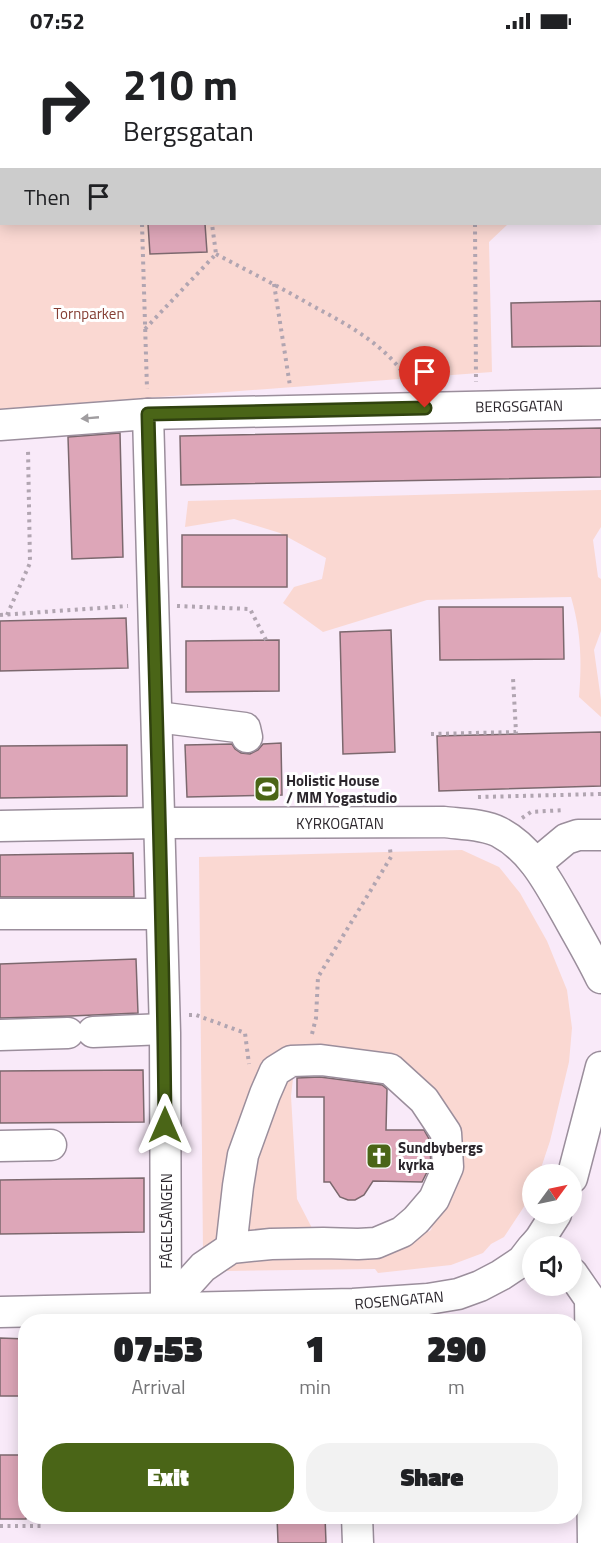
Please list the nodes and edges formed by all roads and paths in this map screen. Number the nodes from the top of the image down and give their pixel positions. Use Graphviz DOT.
graph roads {
  1 [pos="141,225"];
  2 [pos="212,225"];
  3 [pos="475,225"];
  4 [pos="216,254"];
  5 [pos="274,284"];
  6 [pos="145,330"];
  7 [pos="601,404"];
  8 [pos="476,407"];
  9 [pos="425,408"];
  10 [pos="293,411"];
  11 [pos="148,414"];
  12 [pos="14,424"];
  13 [pos="7,615"];
  14 [pos="513,678"];
  15 [pos="157,717"];
  16 [pos="431,734"];
  17 [pos="247,737"];
  18 [pos="570,810"];
  19 [pos="159,823"];
  20 [pos="0,826"];
  21 [pos="601,835"];
  22 [pos="508,838"];
  23 [pos="390,851"];
  24 [pos="536,864"];
  25 [pos="0,914"];
  26 [pos="161,914"];
  27 [pos="601,978"];
  28 [pos="164,1022"];
  29 [pos="0,1035"];
  30 [pos="307,1061"];
  31 [pos="249,1065"];
  32 [pos="601,1067"];
  33 [pos="51,1145"];
  34 [pos="0,1146"];
  35 [pos="576,1164"];
  36 [pos="231,1248"];
  37 [pos="522,1261"];
  38 [pos="582,1287"];
  39 [pos="166,1308"];
  40 [pos="0,1312"];
  41 [pos="353,1313"];
  42 [pos="357,1524"];
  43 [pos="42,1526"];
  44 [pos="0,1527"];
  45 [pos="358,1543"];
  46 [pos="593,1543"];
  1 -- 6 [label="path"];
  2 -- 4 [label="path"];
  3 -- 8 [label="path"];
  4 -- 5 [label="path"];
  4 -- 6 [label="path"];
  5 -- 9 [label="path"];
  5 -- 10 [label="path"];
  6 -- 11 [label="path"];
  7 -- 8 [label="street, BERGSGATAN"];
  8 -- 9 [label="street, BERGSGATAN"];
  9 -- 10 [label="street, BERGSGATAN"];
  10 -- 11 [label="street, BERGSGATAN"];
  11 -- 12 [label="street, BERGSGATAN, one-way"];
  11 -- 15 [label="street, FÅGELSÅNGEN"];
  12 -- 13 [label="path"];
  14 -- 16 [label="path"];
  15 -- 17 [label="street"];
  15 -- 19 [label="street, FÅGELSÅNGEN"];
  18 -- 22 [label="path"];
  19 -- 20 [label="street, KYRKOGATAN"];
  19 -- 22 [label="street, KYRKOGATAN"];
  19 -- 26 [label="street, FÅGELSÅNGEN"];
  21 -- 24 [label="street"];
  22 -- 24 [label="street, KYRKOGATAN"];
  23 -- 30 [label="path"];
  24 -- 27 [label="street, KYRKOGATAN"];
  25 -- 26 [label="street"];
  26 -- 28 [label="street, FÅGELSÅNGEN"];
  28 -- 29 [label="street"];
  28 -- 31 [label="path"];
  28 -- 39 [label="street, FÅGELSÅNGEN"];
  30 -- 36 [label="street"];
  30 -- 36 [label="street"];
  32 -- 35 [label="street"];
  33 -- 34 [label="street"];
  36 -- 39 [label="street"];
  37 -- 41 [label="street, ROSENGATAN"];
  38 -- 46 [label="street"];
  39 -- 40 [label="street, ROSENGATAN"];
  39 -- 41 [label="street, ROSENGATAN"];
  42 -- 45 [label="street"];
  43 -- 44 [label="path"];
}
